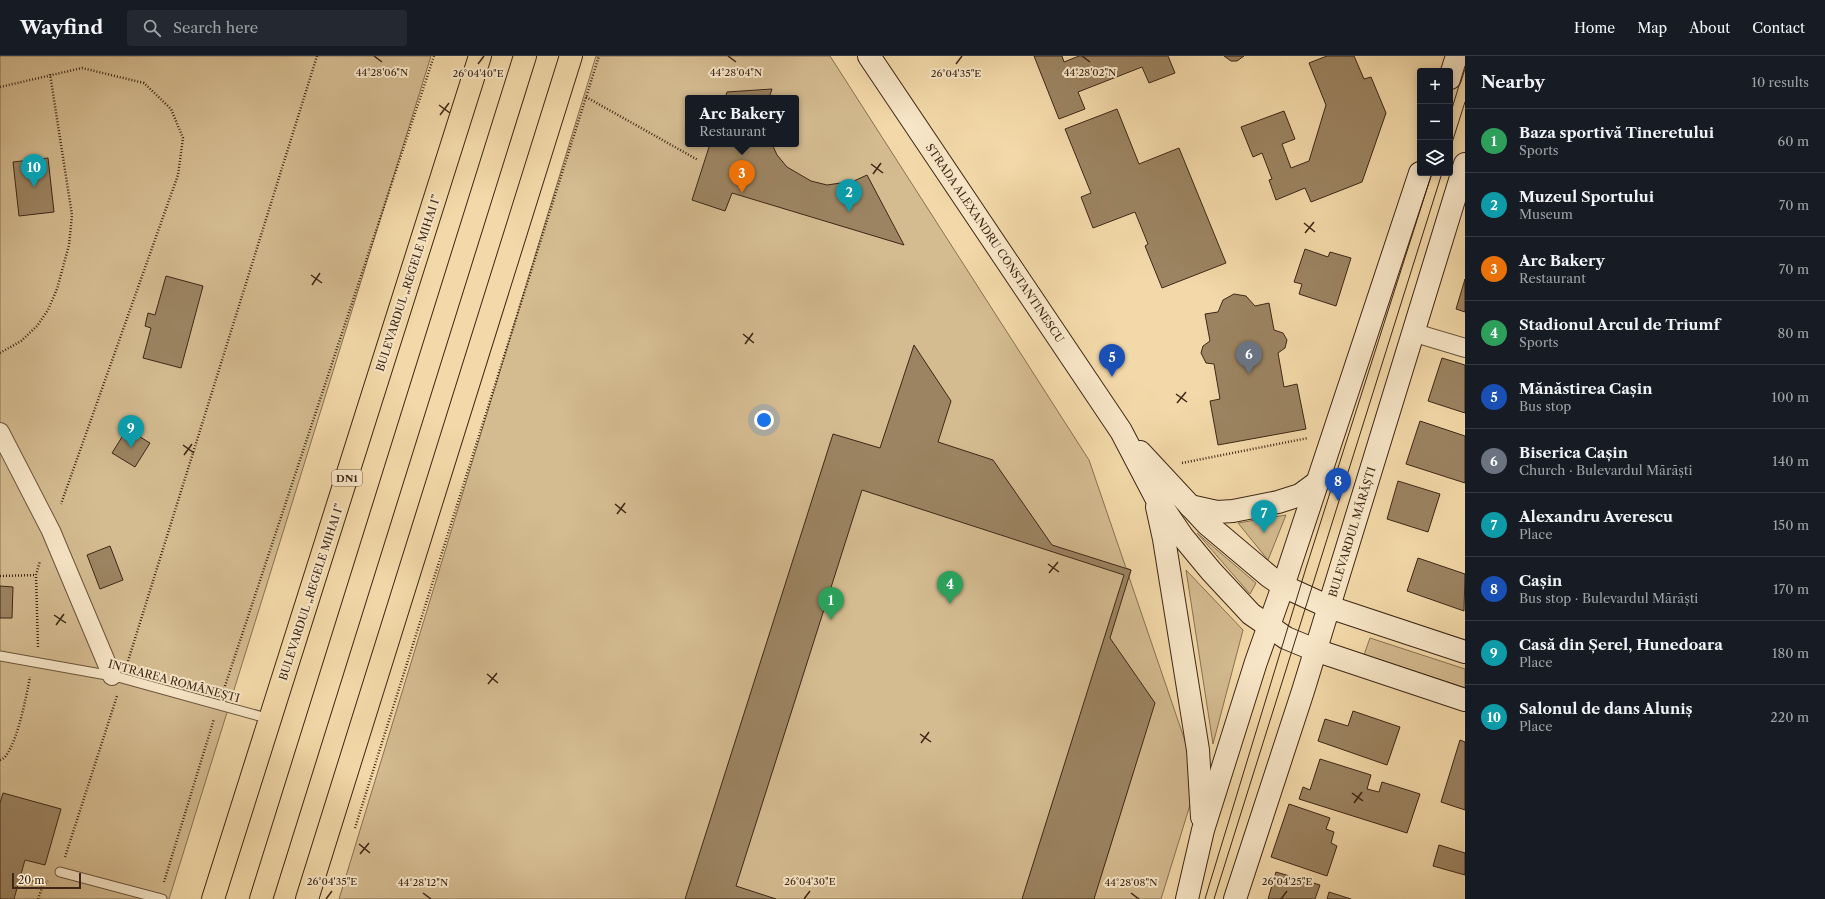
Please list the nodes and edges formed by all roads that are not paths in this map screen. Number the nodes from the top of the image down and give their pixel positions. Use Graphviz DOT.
graph roads {
  1 [pos="480,56"];
  2 [pos="525,56"];
  3 [pos="572,56"];
  4 [pos="869,56"];
  5 [pos="1457,56"];
  6 [pos="1453,69"];
  7 [pos="1419,176"];
  8 [pos="1463,177"];
  9 [pos="1414,332"];
  10 [pos="1465,348"];
  11 [pos="1121,431"];
  12 [pos="0,432"];
  13 [pos="1319,481"];
  14 [pos="1154,496"];
  15 [pos="1190,506"];
  16 [pos="1283,586"];
  17 [pos="1329,607"];
  18 [pos="1269,627"];
  19 [pos="1315,650"];
  20 [pos="1465,652"];
  21 [pos="0,656"];
  22 [pos="117,677"];
  23 [pos="1465,700"];
  24 [pos="270,719"];
  25 [pos="1203,830"];
  26 [pos="60,872"];
  27 [pos="160,898"];
  28 [pos="213,899"];
  29 [pos="261,899"];
  30 [pos="307,899"];
  31 [pos="1187,899"];
  32 [pos="1235,899"];
  1 -- 24 [label="main road, BULEVARDUL „REGELE MIHAI I” / DN1"];
  2 -- 29 [label="main road"];
  3 -- 30 [label="main road"];
  4 -- 11 [label="main road, STRADA ALEXANDRU CONSTANTINESCU"];
  5 -- 6 [label="main road"];
  7 -- 13 [label="main road"];
  8 -- 9 [label="main road, BULEVARDUL MĂRĂȘTI"];
  9 -- 10 [label="street"];
  9 -- 17 [label="main road, BULEVARDUL MĂRĂȘTI"];
  11 -- 14 [label="main road, STRADA ALEXANDRU CONSTANTINESCU"];
  11 -- 15 [label="main road, STRADA ALEXANDRU CONSTANTINESCU"];
  12 -- 22 [label="street"];
  13 -- 15 [label="main road"];
  13 -- 16 [label="main road"];
  14 -- 18 [label="main road, STRADA ALEXANDRU CONSTANTINESCU"];
  14 -- 25 [label="main road"];
  15 -- 16 [label="main road, STRADA ALEXANDRU CONSTANTINESCU"];
  16 -- 17 [label="main road, STRADA ALEXANDRU CONSTANTINESCU"];
  16 -- 18 [label="main road"];
  17 -- 19 [label="main road, BULEVARDUL MĂRĂȘTI"];
  17 -- 20 [label="main road, STRADA ALEXANDRU CONSTANTINESCU"];
  18 -- 19 [label="main road, STRADA ALEXANDRU CONSTANTINESCU"];
  18 -- 25 [label="main road"];
  19 -- 23 [label="main road, STRADA ALEXANDRU CONSTANTINESCU"];
  19 -- 32 [label="main road, BULEVARDUL MĂRĂȘTI"];
  21 -- 22 [label="lane, INTRAREA ROMÂNEȘTI"];
  22 -- 24 [label="lane, INTRAREA ROMÂNEȘTI"];
  24 -- 28 [label="main road, BULEVARDUL „REGELE MIHAI I” / DN1"];
  25 -- 31 [label="main road"];
  26 -- 27 [label="lane"];
}
